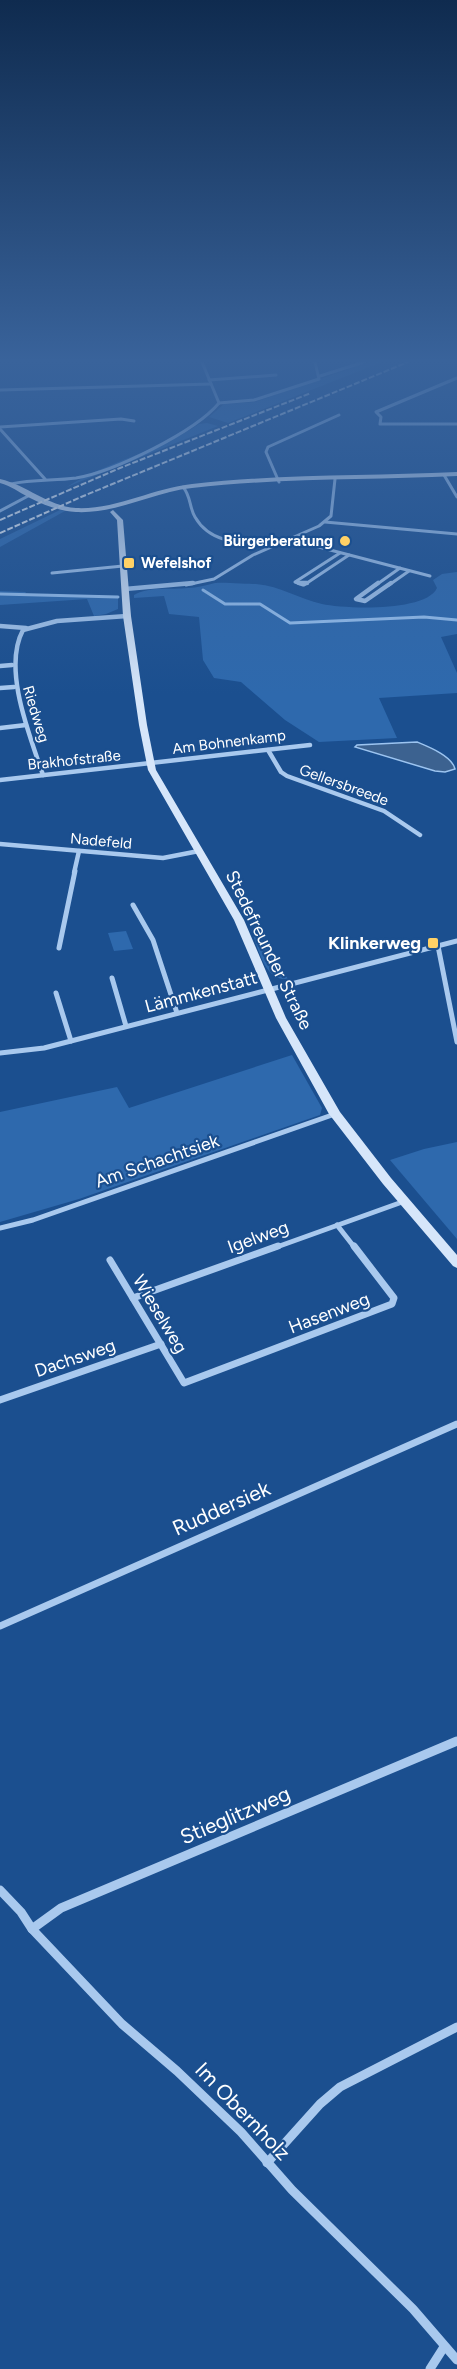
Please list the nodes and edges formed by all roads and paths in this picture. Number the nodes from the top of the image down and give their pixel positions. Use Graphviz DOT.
graph roads {
  1 [pos="39,473"];
  2 [pos="93,473"];
  3 [pos="275,473"];
  4 [pos="457,474"];
  5 [pos="444,475"];
  6 [pos="45,479"];
  7 [pos="335,479"];
  8 [pos="0,481"];
  9 [pos="279,482"];
  10 [pos="11,484"];
  11 [pos="183,487"];
  12 [pos="30,495"];
  13 [pos="457,497"];
  14 [pos="114,509"];
  15 [pos="0,511"];
  16 [pos="325,522"];
  17 [pos="457,534"];
  18 [pos="288,539"];
  19 [pos="272,545"];
  20 [pos="340,553"];
  21 [pos="349,555"];
  22 [pos="123,566"];
  23 [pos="400,568"];
  24 [pos="409,571"];
  25 [pos="52,573"];
  26 [pos="430,576"];
  27 [pos="125,589"];
  28 [pos="127,616"];
  29 [pos="0,626"];
  30 [pos="26,628"];
  31 [pos="12,665"];
  32 [pos="0,666"];
  33 [pos="14,687"];
  34 [pos="0,688"];
  35 [pos="26,725"];
  36 [pos="0,728"];
  37 [pos="310,745"];
  38 [pos="267,750"];
  39 [pos="150,764"];
  40 [pos="43,775"];
  41 [pos="0,780"];
  42 [pos="420,835"];
  43 [pos="0,844"];
  44 [pos="78,851"];
  45 [pos="200,851"];
  46 [pos="133,905"];
  47 [pos="457,941"];
  48 [pos="438,946"];
  49 [pos="59,948"];
  50 [pos="112,978"];
  51 [pos="268,990"];
  52 [pos="56,993"];
  53 [pos="454,1007"];
  54 [pos="177,1013"];
  55 [pos="126,1026"];
  56 [pos="71,1041"];
  57 [pos="457,1042"];
  58 [pos="0,1053"];
  59 [pos="335,1114"];
  60 [pos="399,1203"];
  61 [pos="337,1225"];
  62 [pos="0,1228"];
  63 [pos="110,1260"];
  64 [pos="457,1263"];
  65 [pos="133,1298"];
  66 [pos="161,1344"];
  67 [pos="184,1383"];
  68 [pos="0,1400"];
  69 [pos="457,1424"];
  70 [pos="0,1626"];
  71 [pos="457,1741"];
  72 [pos="0,1890"];
  73 [pos="32,1929"];
  74 [pos="457,2027"];
  75 [pos="267,2163"];
  76 [pos="444,2347"];
  77 [pos="457,2360"];
  78 [pos="430,2369"];
  1 -- 6 [label="street"];
  2 -- 6 [label="street"];
  3 -- 9 [label="street"];
  4 -- 5 [label="street"];
  5 -- 7 [label="street"];
  5 -- 13 [label="street"];
  6 -- 10 [label="street"];
  7 -- 9 [label="street"];
  7 -- 16 [label="street"];
  8 -- 10 [label="street"];
  9 -- 11 [label="street"];
  10 -- 12 [label="street"];
  11 -- 14 [label="street"];
  11 -- 19 [label="street"];
  12 -- 14 [label="street"];
  12 -- 15 [label="street"];
  14 -- 22 [label="street, Stedefreunder Straße"];
  16 -- 17 [label="street"];
  16 -- 18 [label="street"];
  18 -- 19 [label="street"];
  18 -- 20 [label="street"];
  19 -- 27 [label="street"];
  20 -- 21 [label="street"];
  20 -- 21 [label="street"];
  21 -- 23 [label="street"];
  22 -- 25 [label="street"];
  22 -- 27 [label="street, Stedefreunder Straße"];
  23 -- 24 [label="street"];
  23 -- 24 [label="street"];
  24 -- 26 [label="street"];
  27 -- 28 [label="street, Stedefreunder Straße"];
  28 -- 30 [label="street"];
  28 -- 39 [label="street, Stedefreunder Straße"];
  29 -- 30 [label="street"];
  30 -- 31 [label="street, Riedweg"];
  31 -- 32 [label="street"];
  31 -- 33 [label="street, Riedweg"];
  33 -- 34 [label="street"];
  33 -- 35 [label="street, Riedweg"];
  35 -- 36 [label="street"];
  35 -- 40 [label="street, Riedweg"];
  37 -- 38 [label="street, Am Bohnenkamp"];
  38 -- 39 [label="street, Am Bohnenkamp"];
  38 -- 42 [label="street, Gellersbreede"];
  39 -- 40 [label="street, Brakhofstraße"];
  39 -- 45 [label="street, Stedefreunder Straße"];
  40 -- 41 [label="street, Brakhofstraße"];
  43 -- 44 [label="street, Nadefeld"];
  44 -- 45 [label="street, Nadefeld"];
  44 -- 49 [label="street"];
  45 -- 51 [label="street, Stedefreunder Straße"];
  46 -- 54 [label="street"];
  47 -- 48 [label="street, Lämmkenstatt"];
  48 -- 51 [label="street, Lämmkenstatt"];
  48 -- 53 [label="street"];
  50 -- 55 [label="street, Lämmkenstatt"];
  51 -- 54 [label="street, Lämmkenstatt"];
  51 -- 59 [label="street, Stedefreunder Straße"];
  52 -- 56 [label="street"];
  53 -- 57 [label="street"];
  54 -- 55 [label="street, Lämmkenstatt"];
  55 -- 56 [label="street, Lämmkenstatt"];
  56 -- 58 [label="street, Lämmkenstatt"];
  59 -- 60 [label="street, Stedefreunder Straße"];
  59 -- 62 [label="street, Am Schachtsiek"];
  60 -- 61 [label="street, Igelweg"];
  60 -- 64 [label="street, Stedefreunder Straße"];
  61 -- 65 [label="street, Igelweg"];
  61 -- 67 [label="street, Hasenweg"];
  63 -- 65 [label="street, Wieselweg"];
  65 -- 66 [label="street, Wieselweg"];
  66 -- 67 [label="street, Wieselweg"];
  66 -- 68 [label="street, Dachsweg"];
  69 -- 70 [label="street, Ruddersiek"];
  71 -- 73 [label="street, Stieglitzweg"];
  72 -- 73 [label="street, Im Obernholz"];
  73 -- 75 [label="street, Im Obernholz"];
  74 -- 75 [label="street"];
  75 -- 76 [label="street, Im Obernholz"];
  76 -- 77 [label="street, Im Obernholz"];
  76 -- 78 [label="street"];
}
